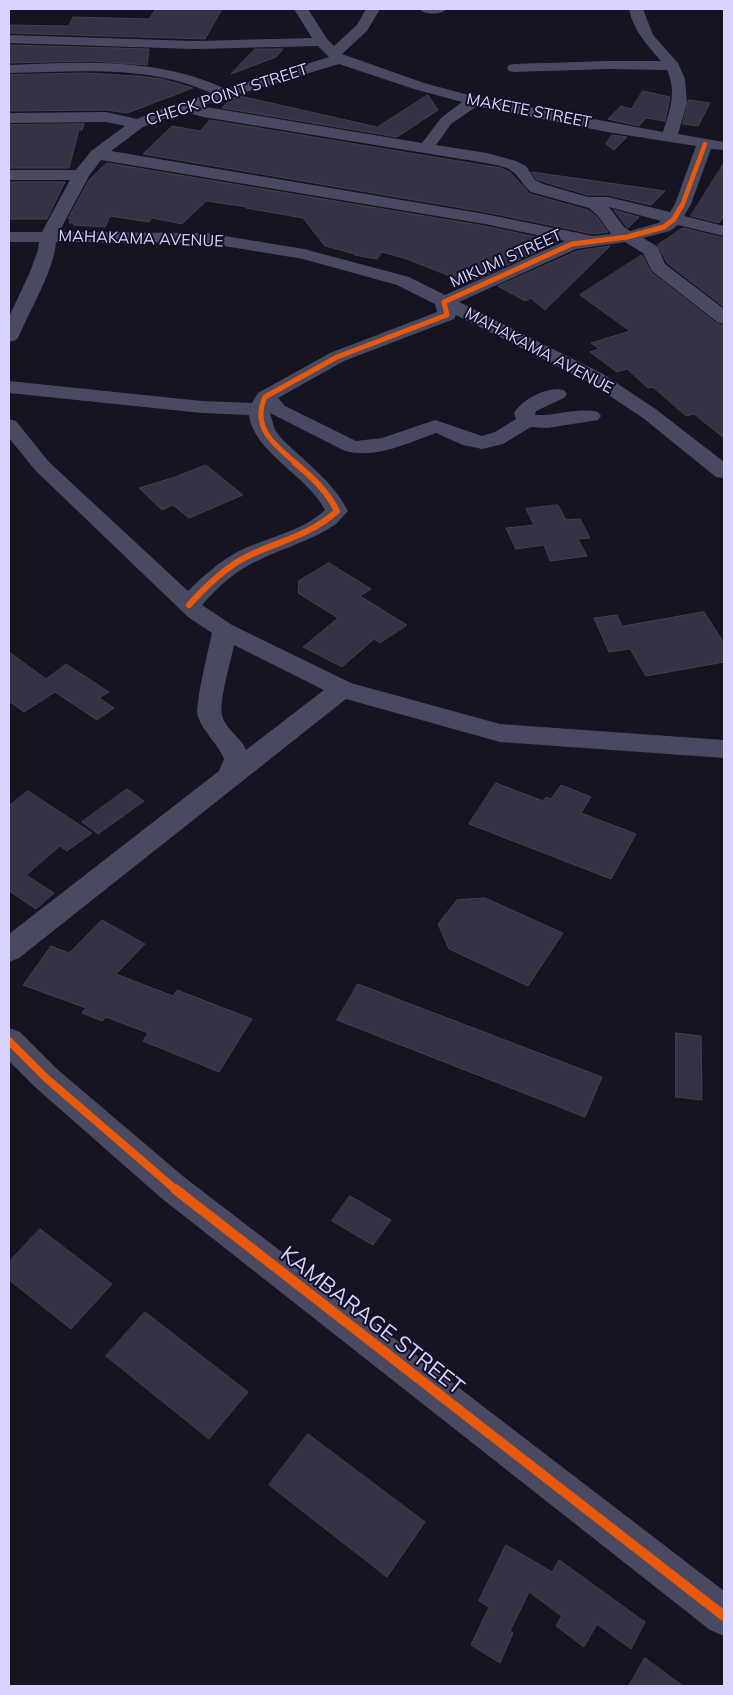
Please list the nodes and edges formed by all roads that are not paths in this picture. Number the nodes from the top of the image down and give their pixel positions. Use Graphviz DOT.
graph roads {
  1 [pos="301,9"];
  2 [pos="373,9"];
  3 [pos="426,9"];
  4 [pos="440,9"];
  5 [pos="636,9"];
  6 [pos="9,39"];
  7 [pos="331,51"];
  8 [pos="673,66"];
  9 [pos="514,68"];
  10 [pos="9,69"];
  11 [pos="225,94"];
  12 [pos="474,101"];
  13 [pos="184,107"];
  14 [pos="9,118"];
  15 [pos="138,124"];
  16 [pos="670,136"];
  17 [pos="705,144"];
  18 [pos="724,147"];
  19 [pos="426,148"];
  20 [pos="97,154"];
  21 [pos="9,175"];
  22 [pos="81,175"];
  23 [pos="588,202"];
  24 [pos="674,219"];
  25 [pos="724,231"];
  26 [pos="9,237"];
  27 [pos="48,237"];
  28 [pos="627,237"];
  29 [pos="591,241"];
  30 [pos="444,302"];
  31 [pos="724,318"];
  32 [pos="9,336"];
  33 [pos="9,387"];
  34 [pos="557,394"];
  35 [pos="262,403"];
  36 [pos="591,416"];
  37 [pos="527,421"];
  38 [pos="9,425"];
  39 [pos="724,472"];
  40 [pos="189,605"];
  41 [pos="224,630"];
  42 [pos="342,689"];
  43 [pos="724,749"];
  44 [pos="230,776"];
  45 [pos="9,950"];
  46 [pos="9,1041"];
  47 [pos="724,1616"];
  1 -- 7 [label="street, CHECK POINT STREET"];
  2 -- 7 [label="street"];
  3 -- 4 [label="street"];
  5 -- 8 [label="street"];
  6 -- 7 [label="street"];
  7 -- 11 [label="street, CHECK POINT STREET"];
  7 -- 12 [label="street, MAKETE STREET"];
  8 -- 9 [label="street"];
  8 -- 16 [label="street"];
  10 -- 11 [label="street"];
  11 -- 13 [label="street, CHECK POINT STREET"];
  12 -- 16 [label="street, MAKETE STREET"];
  12 -- 19 [label="street"];
  13 -- 15 [label="street, CHECK POINT STREET"];
  13 -- 19 [label="street"];
  14 -- 15 [label="street"];
  15 -- 20 [label="street, CHECK POINT STREET"];
  16 -- 17 [label="street, MAKETE STREET"];
  17 -- 18 [label="street, MAKETE STREET"];
  17 -- 24 [label="street"];
  19 -- 23 [label="street"];
  20 -- 22 [label="street, CHECK POINT STREET"];
  20 -- 29 [label="street"];
  21 -- 22 [label="street"];
  22 -- 27 [label="street, CHECK POINT STREET"];
  23 -- 24 [label="street"];
  23 -- 28 [label="street"];
  24 -- 25 [label="street"];
  24 -- 28 [label="street, MIKUMI STREET"];
  26 -- 27 [label="street, MAHAKAMA AVENUE"];
  27 -- 30 [label="street, MAHAKAMA AVENUE"];
  27 -- 32 [label="street, CHECK POINT STREET"];
  28 -- 29 [label="street, MIKUMI STREET"];
  28 -- 31 [label="street"];
  29 -- 30 [label="street, MIKUMI STREET"];
  30 -- 35 [label="street"];
  30 -- 39 [label="street, MAHAKAMA AVENUE"];
  33 -- 35 [label="street"];
  34 -- 37 [label="street"];
  35 -- 37 [label="street"];
  35 -- 40 [label="street"];
  36 -- 37 [label="street"];
  38 -- 40 [label="street"];
  40 -- 41 [label="street"];
  41 -- 42 [label="street"];
  41 -- 44 [label="street"];
  42 -- 43 [label="street"];
  42 -- 44 [label="street"];
  44 -- 45 [label="street"];
  46 -- 47 [label="street, KAMBARAGE STREET"];
}
